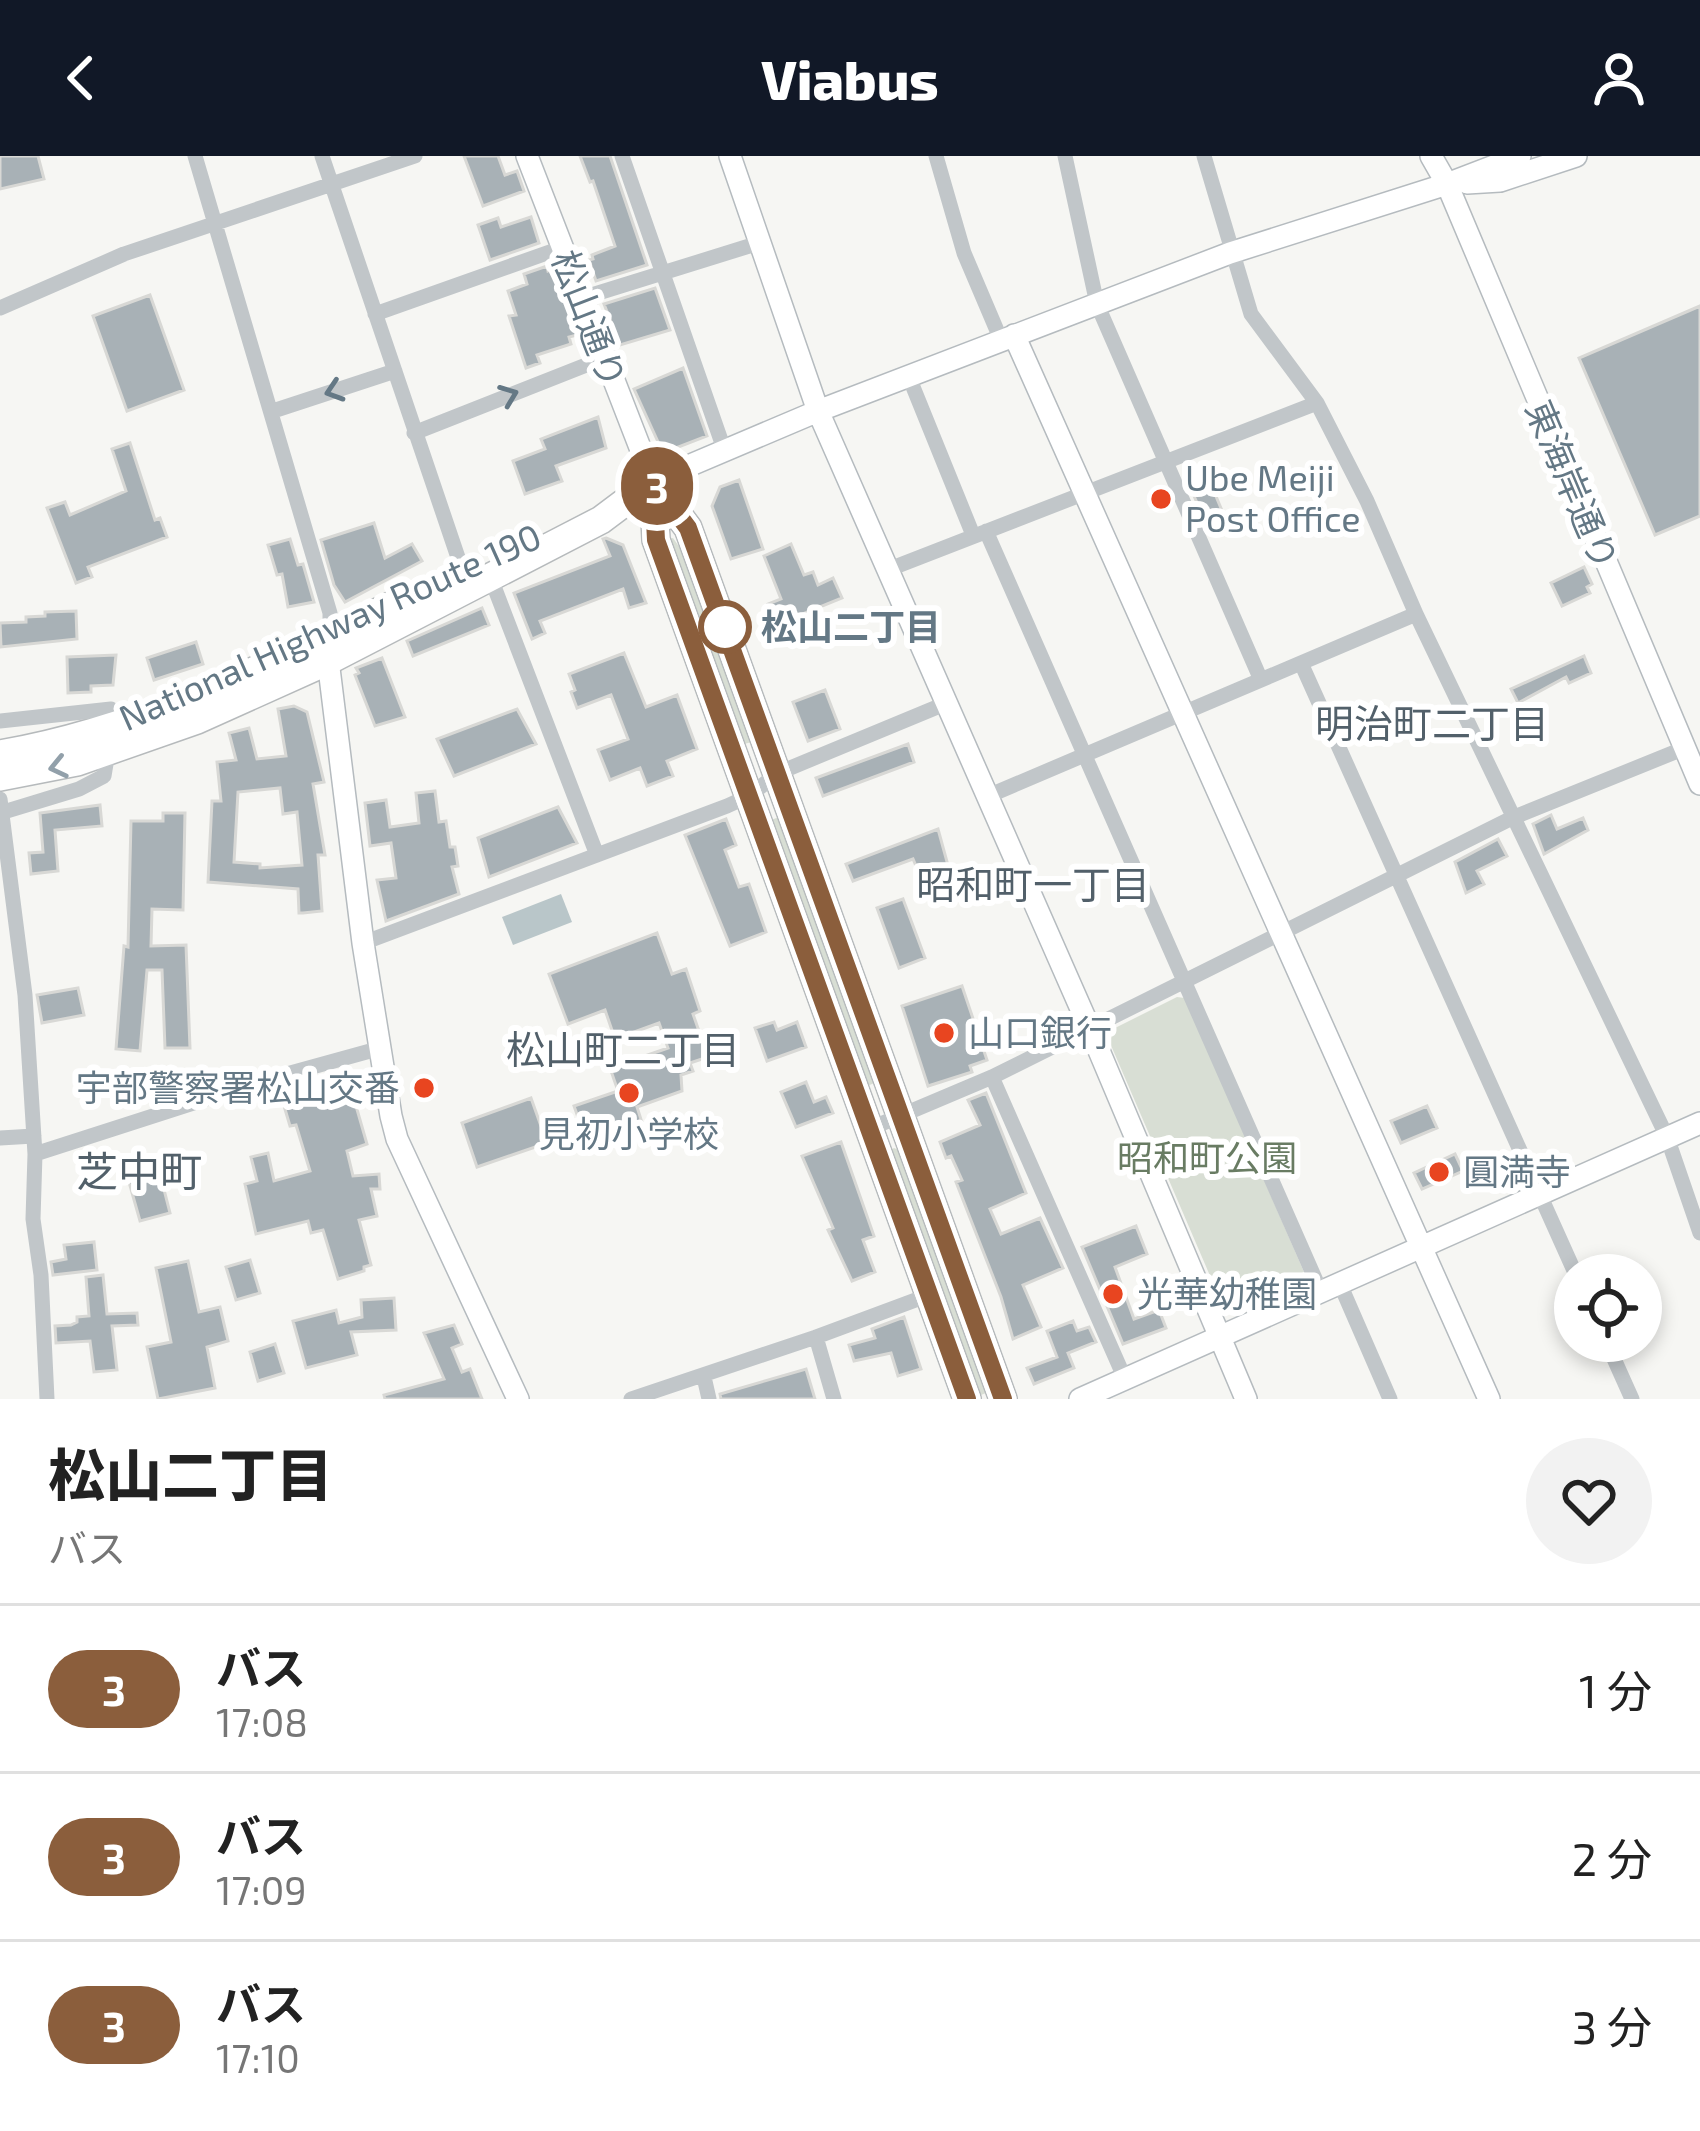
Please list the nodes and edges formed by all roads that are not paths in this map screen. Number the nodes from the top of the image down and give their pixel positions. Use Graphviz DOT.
graph roads {
  1 [pos="195,156"];
  2 [pos="322,156"];
  3 [pos="415,156"];
  4 [pos="527,156"];
  5 [pos="622,156"];
  6 [pos="730,156"];
  7 [pos="935,156"];
  8 [pos="1065,156"];
  9 [pos="1204,156"];
  10 [pos="1431,156"];
  11 [pos="1452,156"];
  12 [pos="1520,156"];
  13 [pos="1576,156"];
  14 [pos="1447,184"];
  15 [pos="329,187"];
  16 [pos="215,226"];
  17 [pos="759,243"];
  18 [pos="561,248"];
  19 [pos="1230,254"];
  20 [pos="663,276"];
  21 [pos="582,298"];
  22 [pos="1096,304"];
  23 [pos="0,308"];
  24 [pos="376,314"];
  25 [pos="1008,337"];
  26 [pos="604,358"];
  27 [pos="395,371"];
  28 [pos="909,377"];
  29 [pos="1317,403"];
  30 [pos="273,411"];
  31 [pos="818,411"];
  32 [pos="414,433"];
  33 [pos="724,449"];
  34 [pos="1165,462"];
  35 [pos="653,481"];
  36 [pos="1086,493"];
  37 [pos="980,533"];
  38 [pos="887,570"];
  39 [pos="474,578"];
  40 [pos="1416,614"];
  41 [pos="328,648"];
  42 [pos="1301,663"];
  43 [pos="1261,680"];
  44 [pos="946,704"];
  45 [pos="1184,713"];
  46 [pos="0,721"];
  47 [pos="121,725"];
  48 [pos="1685,748"];
  49 [pos="108,752"];
  50 [pos="0,754"];
  51 [pos="1085,756"];
  52 [pos="778,773"];
  53 [pos="0,777"];
  54 [pos="1700,784"];
  55 [pos="749,796"];
  56 [pos="988,796"];
  57 [pos="0,799"];
  58 [pos="1,813"];
  59 [pos="1512,818"];
  60 [pos="597,855"];
  61 [pos="1397,872"];
  62 [pos="1281,932"];
  63 [pos="363,943"];
  64 [pos="1185,980"];
  65 [pos="1089,1028"];
  66 [pos="380,1048"];
  67 [pos="992,1077"];
  68 [pos="902,1116"];
  69 [pos="1700,1123"];
  70 [pos="869,1129"];
  71 [pos="1667,1137"];
  72 [pos="0,1138"];
  73 [pos="34,1145"];
  74 [pos="1540,1195"];
  75 [pos="1700,1233"];
  76 [pos="1421,1247"];
  77 [pos="1567,1254"];
  78 [pos="1331,1288"];
  79 [pos="928,1295"];
  80 [pos="816,1337"];
  81 [pos="1221,1338"];
  82 [pos="1615,1362"];
  83 [pos="704,1376"];
  84 [pos="1125,1379"];
  85 [pos="47,1399"];
  86 [pos="518,1399"];
  87 [pos="632,1399"];
  88 [pos="709,1399"];
  89 [pos="834,1399"];
  90 [pos="967,1399"];
  91 [pos="1003,1399"];
  92 [pos="1080,1399"];
  93 [pos="1246,1399"];
  94 [pos="1390,1399"];
  95 [pos="1489,1399"];
  96 [pos="1632,1399"];
  1 -- 16 [label="street"];
  2 -- 15 [label="street"];
  3 -- 15 [label="street"];
  4 -- 18 [label="street, 松山通り"];
  5 -- 20 [label="street"];
  6 -- 17 [label="street"];
  7 -- 25 [label="street"];
  8 -- 22 [label="street"];
  9 -- 19 [label="street"];
  10 -- 14 [label="street, 東海岸通り"];
  11 -- 14 [label="street"];
  12 -- 14 [label="street"];
  13 -- 14 [label="street"];
  14 -- 19 [label="street"];
  14 -- 48 [label="street, 東海岸通り"];
  15 -- 16 [label="street"];
  15 -- 24 [label="street"];
  16 -- 23 [label="street"];
  16 -- 30 [label="street"];
  17 -- 20 [label="street"];
  17 -- 31 [label="street"];
  18 -- 21 [label="street, 松山通り"];
  18 -- 24 [label="street"];
  19 -- 22 [label="street"];
  19 -- 29 [label="street"];
  20 -- 21 [label="street"];
  20 -- 33 [label="street"];
  21 -- 26 [label="street, 松山通り"];
  22 -- 25 [label="street"];
  22 -- 34 [label="street"];
  24 -- 27 [label="street"];
  25 -- 28 [label="street"];
  25 -- 36 [label="street"];
  32 -- 26 [label="street, one-way"];
  26 -- 35 [label="street, 松山通り"];
  27 -- 30 [label="street, one-way"];
  27 -- 32 [label="street"];
  28 -- 31 [label="street"];
  28 -- 37 [label="street"];
  29 -- 34 [label="street"];
  29 -- 40 [label="street"];
  30 -- 41 [label="street"];
  31 -- 33 [label="street"];
  31 -- 38 [label="street"];
  32 -- 39 [label="street"];
  33 -- 35 [label="street"];
  34 -- 36 [label="street"];
  34 -- 43 [label="street"];
  35 -- 39 [label="highway, National Highway Route 190"];
  35 -- 52 [label="highway"];
  35 -- 55 [label="highway"];
  36 -- 37 [label="street"];
  36 -- 45 [label="street"];
  37 -- 38 [label="street"];
  37 -- 51 [label="street"];
  38 -- 44 [label="street"];
  39 -- 41 [label="highway, National Highway Route 190"];
  39 -- 60 [label="street"];
  40 -- 42 [label="street"];
  40 -- 59 [label="street"];
  41 -- 47 [label="highway, National Highway Route 190"];
  41 -- 49 [label="highway, National Highway Route 190"];
  41 -- 63 [label="street"];
  42 -- 43 [label="street"];
  42 -- 61 [label="street"];
  43 -- 45 [label="street"];
  44 -- 52 [label="street"];
  44 -- 56 [label="street"];
  45 -- 51 [label="street"];
  45 -- 62 [label="street"];
  46 -- 47 [label="street"];
  47 -- 50 [label="highway, National Highway Route 190"];
  48 -- 54 [label="street, 東海岸通り"];
  48 -- 59 [label="street"];
  49 -- 53 [label="highway, National Highway Route 190, one-way"];
  49 -- 58 [label="street"];
  51 -- 56 [label="street"];
  51 -- 64 [label="street"];
  52 -- 55 [label="street"];
  52 -- 68 [label="highway"];
  55 -- 60 [label="street"];
  55 -- 70 [label="highway"];
  56 -- 65 [label="street"];
  57 -- 58 [label="street"];
  58 -- 73 [label="street"];
  59 -- 61 [label="street"];
  59 -- 71 [label="street"];
  60 -- 63 [label="street"];
  61 -- 62 [label="street"];
  61 -- 74 [label="street"];
  62 -- 64 [label="street"];
  62 -- 76 [label="street"];
  63 -- 66 [label="street"];
  64 -- 65 [label="street"];
  64 -- 78 [label="street"];
  65 -- 67 [label="street"];
  65 -- 81 [label="street"];
  66 -- 73 [label="street"];
  66 -- 86 [label="street"];
  67 -- 68 [label="street"];
  67 -- 84 [label="street"];
  68 -- 70 [label="street"];
  68 -- 91 [label="highway"];
  69 -- 71 [label="street"];
  70 -- 79 [label="highway"];
  71 -- 74 [label="street"];
  71 -- 75 [label="street"];
  72 -- 73 [label="street"];
  73 -- 85 [label="street"];
  74 -- 76 [label="street"];
  74 -- 77 [label="street"];
  76 -- 78 [label="street"];
  76 -- 95 [label="street"];
  78 -- 81 [label="street"];
  78 -- 94 [label="street"];
  79 -- 80 [label="street"];
  79 -- 90 [label="highway"];
  80 -- 83 [label="street"];
  80 -- 89 [label="street"];
  81 -- 84 [label="street"];
  81 -- 93 [label="street"];
  82 -- 96 [label="street"];
  83 -- 87 [label="street"];
  83 -- 88 [label="street"];
  84 -- 92 [label="street"];
}
